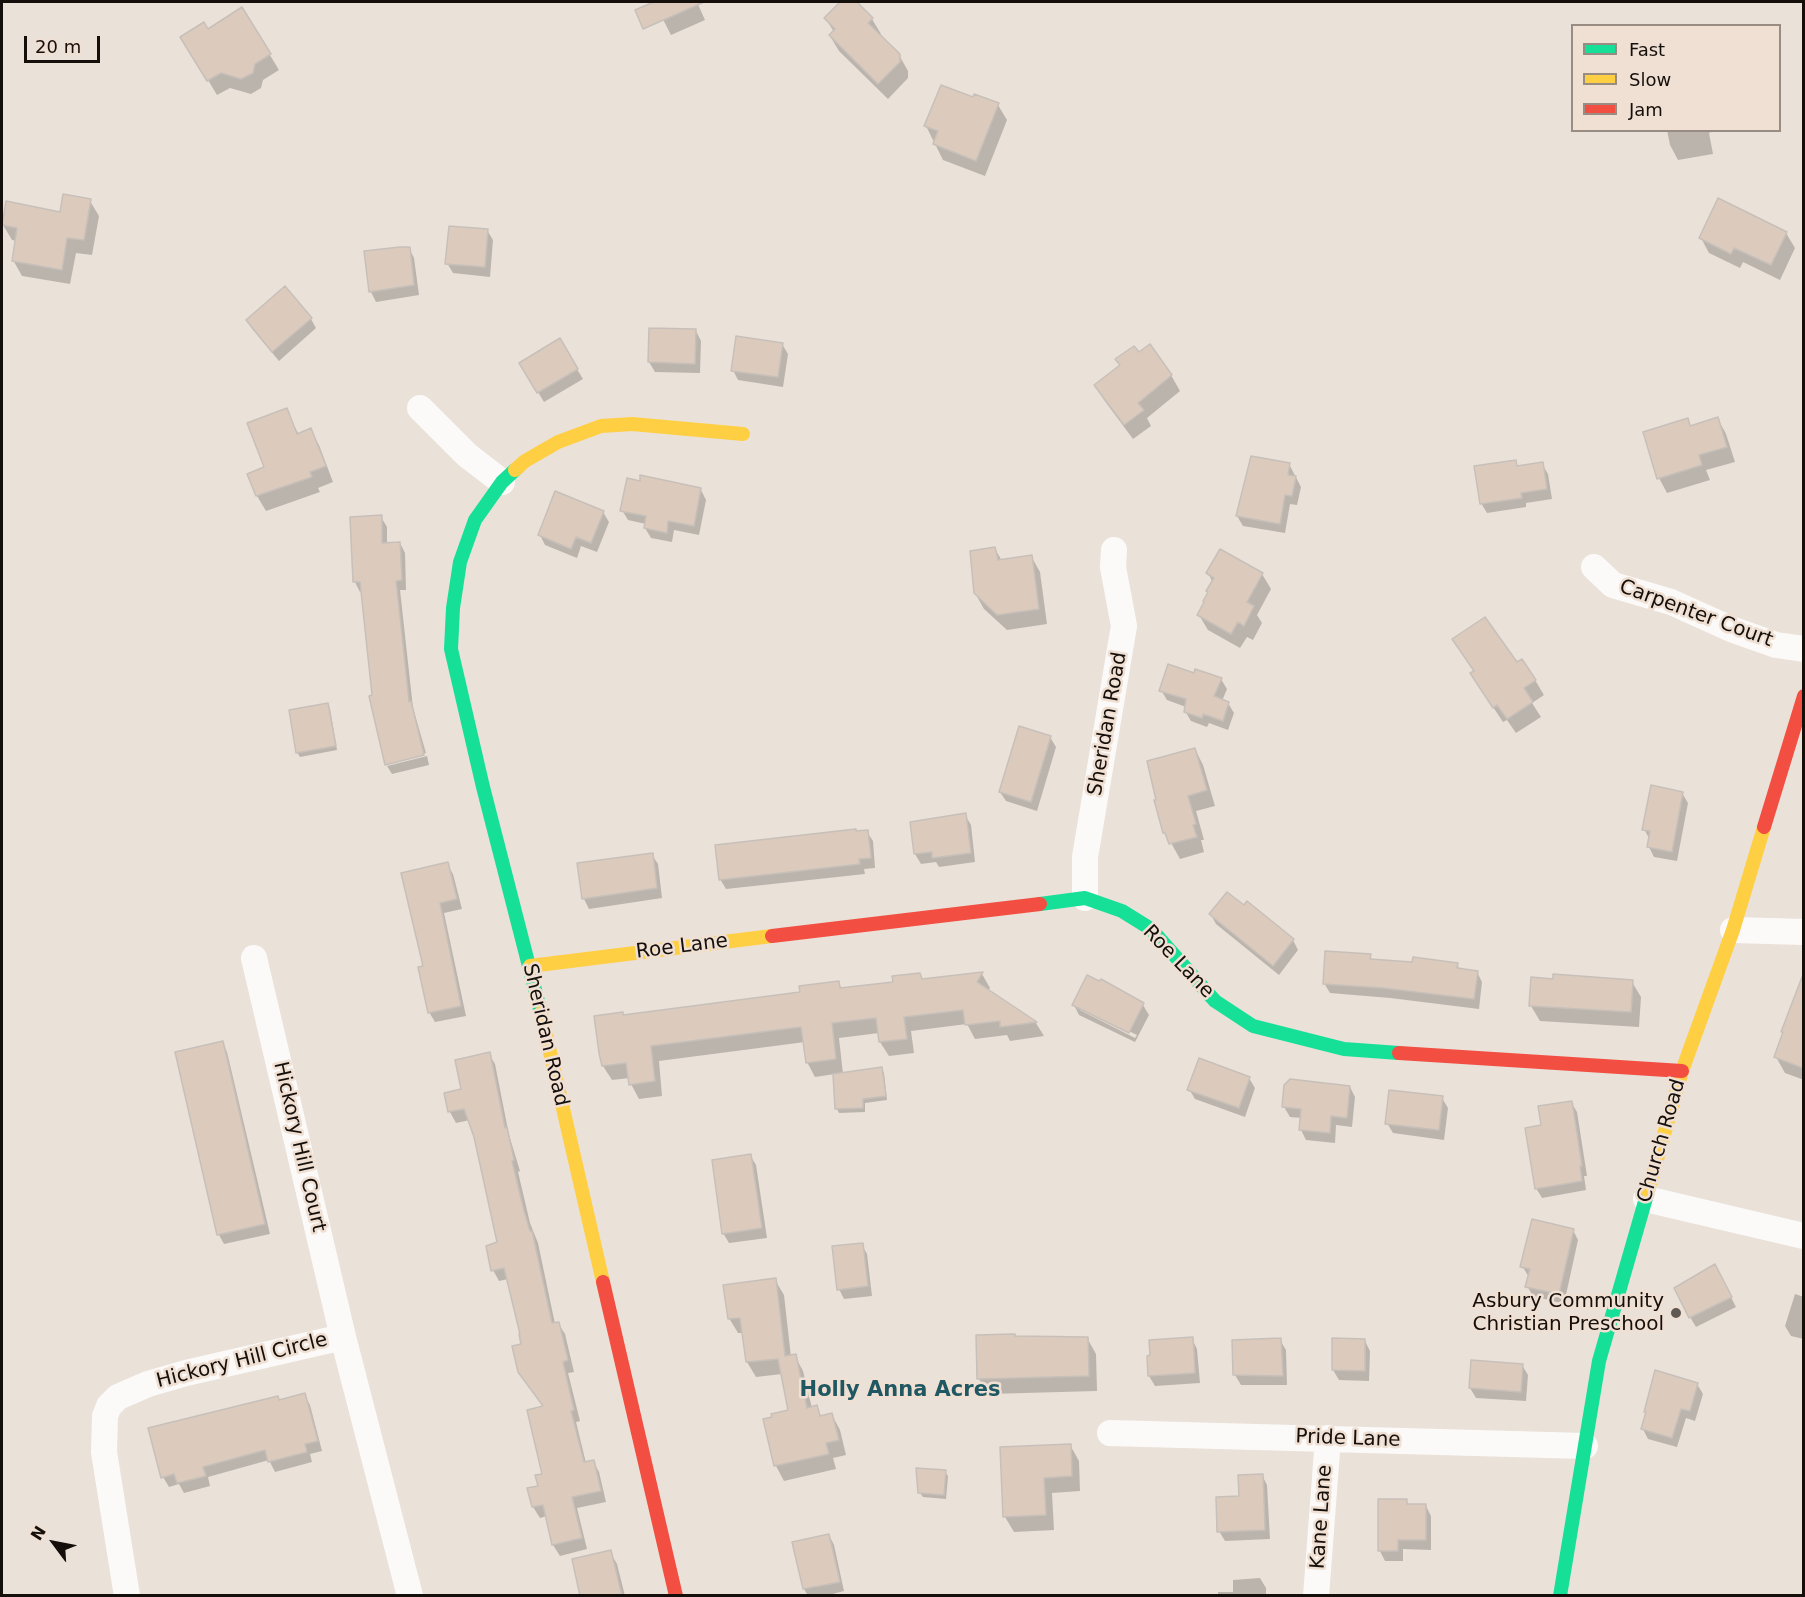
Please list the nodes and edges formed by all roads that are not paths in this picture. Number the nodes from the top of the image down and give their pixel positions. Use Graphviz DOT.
graph roads {
  1 [pos="420,408"];
  2 [pos="743,434"];
  3 [pos="502,482"];
  4 [pos="1114,550"];
  5 [pos="1593,567"];
  6 [pos="1803,649"];
  7 [pos="1803,696"];
  8 [pos="1085,898"];
  9 [pos="1733,930"];
  10 [pos="1803,932"];
  11 [pos="254,958"];
  12 [pos="530,966"];
  13 [pos="1682,1071"];
  14 [pos="1646,1199"];
  15 [pos="1803,1236"];
  16 [pos="343,1337"];
  17 [pos="1110,1433"];
  18 [pos="1328,1438"];
  19 [pos="1585,1446"];
  20 [pos="128,1596"];
  21 [pos="410,1596"];
  22 [pos="676,1596"];
  23 [pos="1316,1596"];
  24 [pos="1560,1596"];
  1 -- 3 [label="street"];
  2 -- 3 [label="street, Sheridan Road"];
  3 -- 12 [label="street, Sheridan Road"];
  4 -- 8 [label="street, Sheridan Road"];
  5 -- 6 [label="street, Carpenter Court"];
  7 -- 9 [label="street, Church Road"];
  8 -- 12 [label="street, Roe Lane"];
  8 -- 13 [label="street, Roe Lane"];
  9 -- 10 [label="street"];
  9 -- 13 [label="street, Church Road"];
  11 -- 16 [label="street, Hickory Hill Court"];
  12 -- 22 [label="street, Sheridan Road"];
  13 -- 14 [label="street, Church Road"];
  14 -- 15 [label="street"];
  14 -- 19 [label="street, Church Road"];
  16 -- 20 [label="street, Hickory Hill Circle"];
  16 -- 21 [label="street, Hickory Hill Circle"];
  17 -- 18 [label="street, Pride Lane"];
  18 -- 19 [label="street, Pride Lane"];
  18 -- 23 [label="street, Kane Lane"];
  19 -- 24 [label="street, Church Road"];
}
